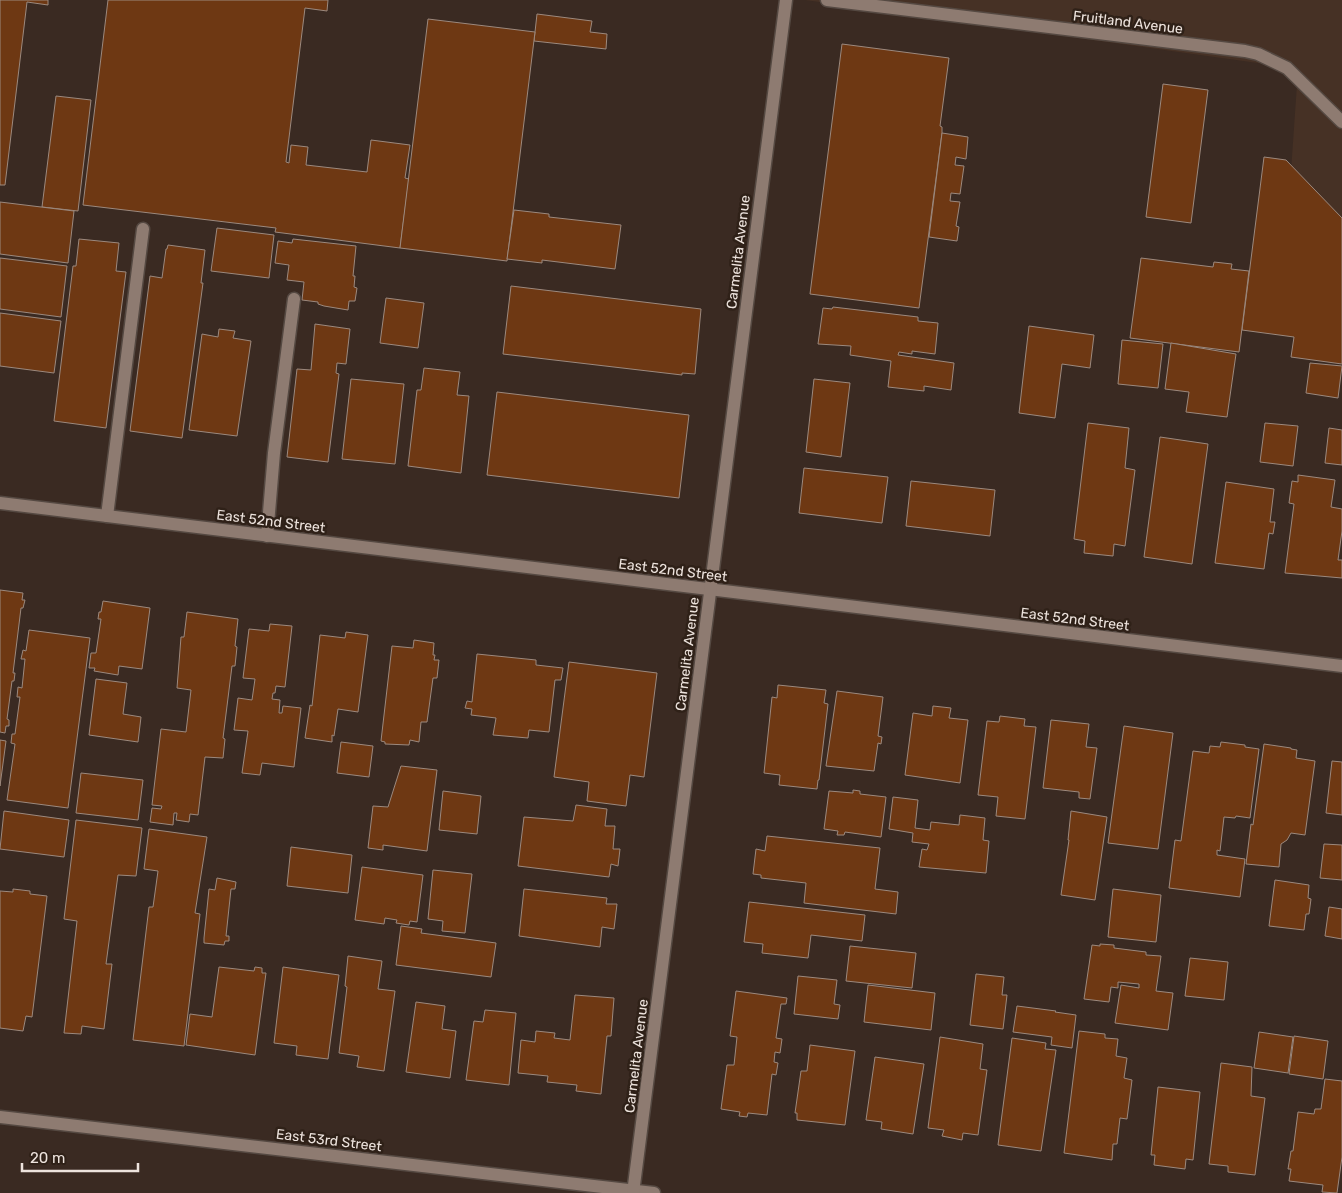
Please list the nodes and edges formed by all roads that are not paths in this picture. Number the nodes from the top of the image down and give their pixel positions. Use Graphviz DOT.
graph roads {
  1 [pos="786,0"];
  2 [pos="827,0"];
  3 [pos="1342,122"];
  4 [pos="143,229"];
  5 [pos="294,299"];
  6 [pos="0,503"];
  7 [pos="107,516"];
  8 [pos="267,536"];
  9 [pos="710,590"];
  10 [pos="1342,666"];
  11 [pos="0,1117"];
  12 [pos="633,1192"];
  13 [pos="654,1193"];
  1 -- 9 [label="street, Carmelita Avenue"];
  2 -- 3 [label="street, Fruitland Avenue"];
  4 -- 7 [label="street"];
  5 -- 8 [label="street"];
  6 -- 7 [label="street, East 52nd Street"];
  7 -- 8 [label="street, East 52nd Street"];
  8 -- 9 [label="street, East 52nd Street"];
  9 -- 10 [label="street, East 52nd Street"];
  9 -- 12 [label="street, Carmelita Avenue"];
  11 -- 12 [label="street, East 53rd Street"];
  12 -- 13 [label="street, East 53rd Street"];
}
